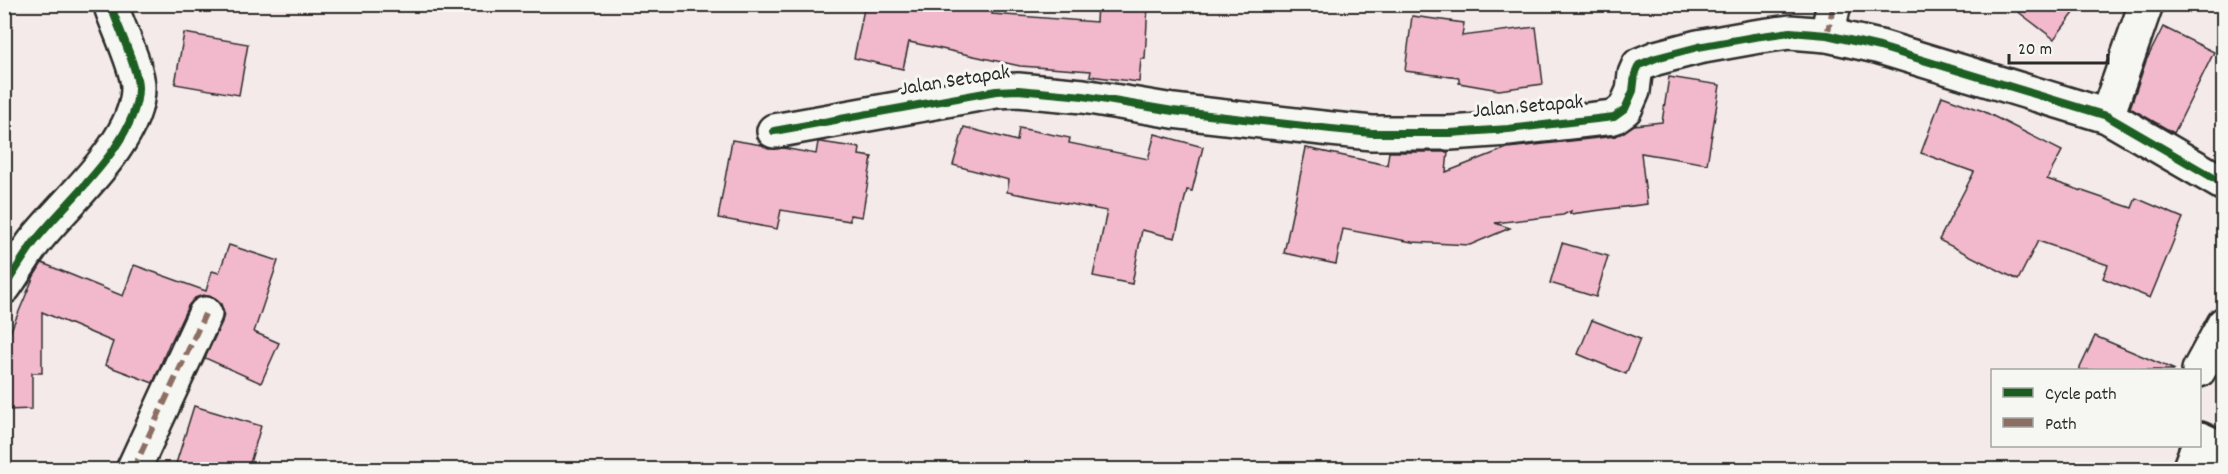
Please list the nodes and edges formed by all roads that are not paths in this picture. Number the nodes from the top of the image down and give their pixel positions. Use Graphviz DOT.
graph roads {
  1 [pos="113,4"];
  2 [pos="2146,4"];
  3 [pos="1830,20"];
  4 [pos="2107,116"];
  5 [pos="774,131"];
  6 [pos="2223,184"];
  7 [pos="4,287"];
  8 [pos="205,314"];
  9 [pos="2223,324"];
  10 [pos="2200,369"];
  11 [pos="2201,440"];
  12 [pos="2198,447"];
  13 [pos="2223,450"];
  14 [pos="134,470"];
  15 [pos="2189,470"];
  1 -- 7 [label="street"];
  2 -- 4 [label="street"];
  3 -- 4 [label="street, Jalan Setapak"];
  3 -- 5 [label="street, Jalan Setapak"];
  4 -- 6 [label="street, Jalan Setapak"];
  8 -- 14 [label="street"];
  9 -- 10 [label="street"];
  11 -- 13 [label="street"];
  12 -- 15 [label="street"];
}
